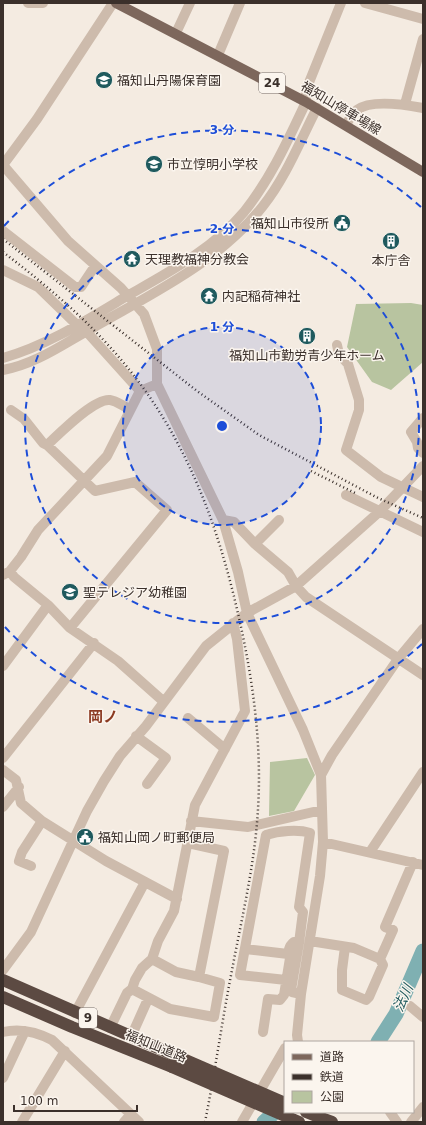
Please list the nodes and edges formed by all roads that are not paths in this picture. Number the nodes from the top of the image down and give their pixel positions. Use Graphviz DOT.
graph roads {
  1 [pos="28,3"];
  2 [pos="33,3"];
  3 [pos="43,3"];
  4 [pos="114,3"];
  5 [pos="190,3"];
  6 [pos="240,3"];
  7 [pos="341,3"];
  8 [pos="365,3"];
  9 [pos="423,19"];
  10 [pos="176,33"];
  11 [pos="423,39"];
  12 [pos="218,55"];
  13 [pos="306,102"];
  14 [pos="405,104"];
  15 [pos="317,108"];
  16 [pos="423,108"];
  17 [pos="346,125"];
  18 [pos="3,165"];
  19 [pos="423,172"];
  20 [pos="3,231"];
  21 [pos="95,266"];
  22 [pos="3,270"];
  23 [pos="132,299"];
  24 [pos="82,328"];
  25 [pos="337,345"];
  26 [pos="3,358"];
  27 [pos="3,370"];
  28 [pos="157,384"];
  29 [pos="140,391"];
  30 [pos="11,410"];
  31 [pos="130,410"];
  32 [pos="423,418"];
  33 [pos="47,445"];
  34 [pos="423,453"];
  35 [pos="423,466"];
  36 [pos="84,481"];
  37 [pos="401,487"];
  38 [pos="346,495"];
  39 [pos="423,497"];
  40 [pos="379,512"];
  41 [pos="222,520"];
  42 [pos="279,520"];
  43 [pos="423,532"];
  44 [pos="255,544"];
  45 [pos="7,573"];
  46 [pos="296,586"];
  47 [pos="48,605"];
  48 [pos="247,613"];
  49 [pos="233,623"];
  50 [pos="70,628"];
  51 [pos="423,629"];
  52 [pos="94,642"];
  53 [pos="398,659"];
  54 [pos="3,666"];
  55 [pos="423,675"];
  56 [pos="164,700"];
  57 [pos="188,718"];
  58 [pos="136,736"];
  59 [pos="225,749"];
  60 [pos="3,758"];
  61 [pos="3,770"];
  62 [pos="423,772"];
  63 [pos="321,775"];
  64 [pos="147,784"];
  65 [pos="19,787"];
  66 [pos="3,807"];
  67 [pos="322,810"];
  68 [pos="42,821"];
  69 [pos="191,821"];
  70 [pos="73,841"];
  71 [pos="323,842"];
  72 [pos="188,843"];
  73 [pos="370,852"];
  74 [pos="418,864"];
  75 [pos="31,866"];
  76 [pos="145,882"];
  77 [pos="177,899"];
  78 [pos="310,941"];
  79 [pos="298,943"];
  80 [pos="345,947"];
  81 [pos="245,949"];
  82 [pos="288,954"];
  83 [pos="152,959"];
  84 [pos="380,959"];
  85 [pos="3,970"];
  86 [pos="199,977"];
  87 [pos="3,980"];
  88 [pos="286,980"];
  89 [pos="132,989"];
  90 [pos="301,994"];
  91 [pos="3,997"];
  92 [pos="148,999"];
  93 [pos="410,1006"];
  94 [pos="75,1013"];
  95 [pos="423,1018"];
  96 [pos="110,1028"];
  97 [pos="25,1031"];
  98 [pos="3,1032"];
  99 [pos="263,1032"];
  100 [pos="131,1037"];
  101 [pos="294,1040"];
  102 [pos="284,1050"];
  103 [pos="65,1051"];
  104 [pos="173,1061"];
  105 [pos="3,1078"];
  106 [pos="284,1103"];
  107 [pos="423,1107"];
  108 [pos="310,1113"];
  109 [pos="391,1113"];
  110 [pos="131,1114"];
  111 [pos="325,1121"];
  112 [pos="414,1121"];
  113 [pos="22,1122"];
  114 [pos="124,1122"];
  115 [pos="139,1122"];
  116 [pos="242,1122"];
  117 [pos="299,1122"];
  118 [pos="398,1122"];
  1 -- 2 [label="street"];
  2 -- 3 [label="street"];
  4 -- 10 [label="main road, 福知山停車場線 / 24"];
  4 -- 18 [label="street"];
  5 -- 10 [label="street"];
  6 -- 12 [label="street"];
  7 -- 13 [label="street"];
  8 -- 9 [label="street"];
  10 -- 12 [label="main road, 福知山停車場線 / 24"];
  11 -- 14 [label="street"];
  12 -- 13 [label="main road, 福知山停車場線 / 24"];
  13 -- 15 [label="main road, 福知山停車場線 / 24"];
  13 -- 23 [label="street"];
  14 -- 16 [label="street"];
  14 -- 17 [label="street"];
  15 -- 17 [label="main road, 福知山停車場線 / 24"];
  15 -- 23 [label="street"];
  17 -- 19 [label="main road, 福知山停車場線 / 24"];
  18 -- 21 [label="street"];
  20 -- 21 [label="street"];
  21 -- 23 [label="street"];
  22 -- 24 [label="street"];
  23 -- 24 [label="street"];
  23 -- 28 [label="street"];
  24 -- 26 [label="street"];
  24 -- 27 [label="street"];
  24 -- 29 [label="street"];
  25 -- 37 [label="street"];
  28 -- 29 [label="street"];
  28 -- 41 [label="street"];
  29 -- 31 [label="street"];
  30 -- 33 [label="street"];
  31 -- 33 [label="street"];
  31 -- 36 [label="street"];
  32 -- 34 [label="street"];
  33 -- 36 [label="street"];
  35 -- 37 [label="street"];
  36 -- 45 [label="street"];
  36 -- 50 [label="street"];
  37 -- 39 [label="street"];
  37 -- 40 [label="street"];
  38 -- 40 [label="street"];
  40 -- 43 [label="street"];
  40 -- 46 [label="street"];
  41 -- 44 [label="street"];
  41 -- 48 [label="street"];
  42 -- 44 [label="street"];
  44 -- 46 [label="street"];
  45 -- 47 [label="street"];
  46 -- 48 [label="street"];
  46 -- 53 [label="street"];
  47 -- 50 [label="street"];
  47 -- 54 [label="street"];
  48 -- 49 [label="street"];
  48 -- 63 [label="street"];
  49 -- 56 [label="street"];
  49 -- 59 [label="street"];
  50 -- 52 [label="street"];
  51 -- 53 [label="street"];
  52 -- 56 [label="street"];
  52 -- 60 [label="street"];
  53 -- 55 [label="street"];
  53 -- 63 [label="street"];
  56 -- 58 [label="street"];
  57 -- 59 [label="street"];
  58 -- 64 [label="street"];
  58 -- 70 [label="street"];
  59 -- 69 [label="street"];
  61 -- 65 [label="street"];
  62 -- 73 [label="street"];
  63 -- 67 [label="street"];
  65 -- 66 [label="street"];
  65 -- 68 [label="street"];
  67 -- 69 [label="street"];
  67 -- 71 [label="street"];
  68 -- 70 [label="street"];
  68 -- 75 [label="street"];
  69 -- 72 [label="street"];
  70 -- 76 [label="street"];
  70 -- 85 [label="street"];
  71 -- 73 [label="street"];
  71 -- 78 [label="street"];
  72 -- 77 [label="street"];
  72 -- 86 [label="street"];
  73 -- 74 [label="street"];
  74 -- 84 [label="street"];
  76 -- 77 [label="street"];
  76 -- 94 [label="street"];
  77 -- 83 [label="street"];
  78 -- 80 [label="street"];
  78 -- 90 [label="street"];
  79 -- 81 [label="street"];
  79 -- 82 [label="street"];
  79 -- 90 [label="street"];
  80 -- 84 [label="street"];
  80 -- 84 [label="street"];
  81 -- 82 [label="street"];
  81 -- 88 [label="street"];
  82 -- 88 [label="street"];
  83 -- 86 [label="street"];
  83 -- 89 [label="street"];
  86 -- 92 [label="street"];
  87 -- 94 [label="highway, 福知山道路 / 9"];
  88 -- 99 [label="street"];
  89 -- 92 [label="street"];
  89 -- 96 [label="street"];
  90 -- 101 [label="street"];
  91 -- 104 [label="highway, 福知山道路 / 9"];
  92 -- 100 [label="street"];
  93 -- 95 [label="street"];
  94 -- 96 [label="highway, 福知山道路 / 9"];
  96 -- 100 [label="highway, 福知山道路 / 9"];
  97 -- 98 [label="street"];
  97 -- 103 [label="street"];
  97 -- 105 [label="street"];
  100 -- 104 [label="highway, 福知山道路 / 9"];
  102 -- 116 [label="street"];
  103 -- 110 [label="street"];
  103 -- 113 [label="street"];
  104 -- 106 [label="highway, 福知山道路 / 9, bridge"];
  104 -- 117 [label="highway, 福知山道路 / 9, bridge"];
  107 -- 112 [label="street"];
  108 -- 111 [label="highway, bridge"];
  109 -- 118 [label="street"];
  110 -- 114 [label="street"];
  110 -- 115 [label="street"];
}
